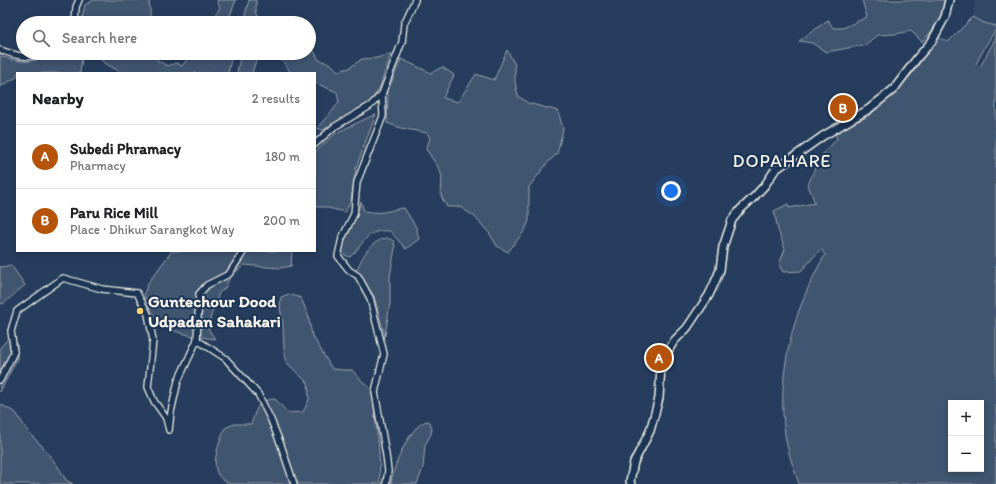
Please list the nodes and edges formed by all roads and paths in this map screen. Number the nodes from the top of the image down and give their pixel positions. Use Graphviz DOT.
graph roads {
  1 [pos="79,0"];
  2 [pos="416,0"];
  3 [pos="949,0"];
  4 [pos="75,16"];
  5 [pos="0,50"];
  6 [pos="16,55"];
  7 [pos="382,94"];
  8 [pos="316,143"];
  9 [pos="243,252"];
  10 [pos="197,340"];
  11 [pos="0,380"];
  12 [pos="294,484"];
  13 [pos="386,484"];
  14 [pos="631,484"];
  1 -- 4 [label="street"];
  2 -- 7 [label="street"];
  3 -- 14 [label="street"];
  5 -- 6 [label="street"];
  7 -- 8 [label="street"];
  7 -- 13 [label="street"];
  9 -- 10 [label="street"];
  10 -- 11 [label="street"];
  10 -- 12 [label="street"];
}
